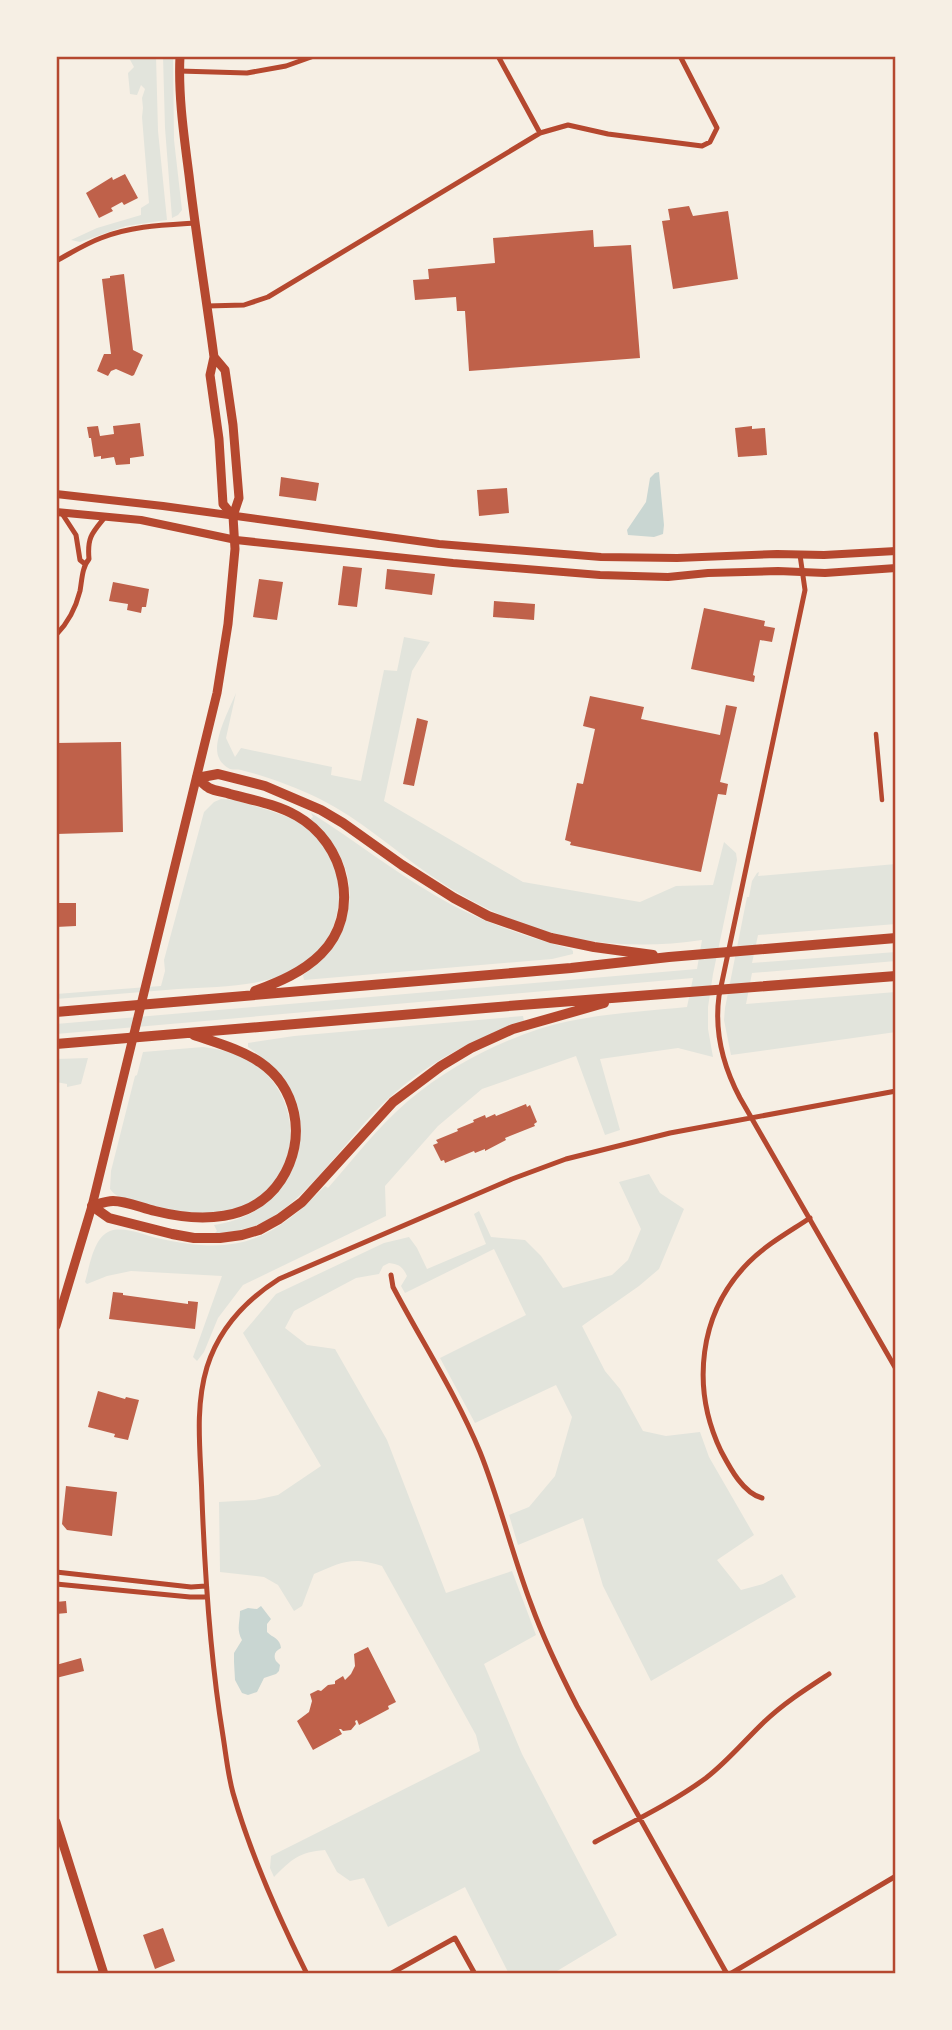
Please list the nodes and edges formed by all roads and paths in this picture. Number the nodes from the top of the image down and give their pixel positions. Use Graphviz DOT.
graph roads {
  1 [pos="180,56"];
  2 [pos="314,56"];
  3 [pos="498,56"];
  4 [pos="680,56"];
  5 [pos="179,71"];
  6 [pos="540,133"];
  7 [pos="195,223"];
  8 [pos="56,261"];
  9 [pos="207,306"];
  10 [pos="214,357"];
  11 [pos="56,494"];
  12 [pos="58,512"];
  13 [pos="106,516"];
  14 [pos="233,516"];
  15 [pos="236,540"];
  16 [pos="896,551"];
  17 [pos="800,555"];
  18 [pos="85,564"];
  19 [pos="896,568"];
  20 [pos="803,573"];
  21 [pos="56,635"];
  22 [pos="876,734"];
  23 [pos="197,778"];
  24 [pos="882,800"];
  25 [pos="896,938"];
  26 [pos="669,957"];
  27 [pos="896,976"];
  28 [pos="242,996"];
  29 [pos="621,998"];
  30 [pos="56,1012"];
  31 [pos="187,1033"];
  32 [pos="56,1044"];
  33 [pos="896,1091"];
  34 [pos="751,1118"];
  35 [pos="92,1206"];
  36 [pos="810,1218"];
  37 [pos="391,1275"];
  38 [pos="56,1326"];
  39 [pos="896,1369"];
  40 [pos="762,1498"];
  41 [pos="56,1572"];
  42 [pos="56,1584"];
  43 [pos="207,1591"];
  44 [pos="829,1674"];
  45 [pos="640,1818"];
  46 [pos="56,1822"];
  47 [pos="594,1842"];
  48 [pos="896,1876"];
  49 [pos="104,1974"];
  50 [pos="307,1974"];
  51 [pos="390,1974"];
  52 [pos="475,1974"];
  53 [pos="729,1974"];
  1 -- 5 [label="main road"];
  2 -- 5 [label="street"];
  3 -- 6 [label="street"];
  4 -- 6 [label="street"];
  5 -- 7 [label="main road"];
  6 -- 9 [label="street"];
  7 -- 8 [label="street"];
  7 -- 9 [label="main road"];
  9 -- 10 [label="main road"];
  10 -- 14 [label="main road"];
  10 -- 14 [label="main road"];
  11 -- 14 [label="main road"];
  12 -- 13 [label="main road"];
  12 -- 18 [label="street"];
  13 -- 15 [label="main road"];
  13 -- 18 [label="street"];
  14 -- 15 [label="main road"];
  14 -- 17 [label="main road"];
  15 -- 20 [label="main road"];
  15 -- 23 [label="main road"];
  16 -- 17 [label="main road"];
  17 -- 20 [label="street"];
  18 -- 21 [label="street"];
  19 -- 20 [label="main road"];
  20 -- 34 [label="street"];
  22 -- 24 [label="street"];
  23 -- 26 [label="highway"];
  23 -- 28 [label="highway"];
  23 -- 35 [label="main road"];
  25 -- 26 [label="highway"];
  26 -- 28 [label="highway"];
  27 -- 29 [label="highway"];
  28 -- 30 [label="highway"];
  29 -- 31 [label="highway"];
  29 -- 35 [label="highway"];
  31 -- 32 [label="highway"];
  31 -- 35 [label="highway"];
  33 -- 34 [label="street"];
  34 -- 36 [label="street"];
  34 -- 43 [label="street"];
  35 -- 38 [label="main road"];
  36 -- 39 [label="street"];
  36 -- 40 [label="street"];
  37 -- 45 [label="street"];
  41 -- 43 [label="street"];
  42 -- 43 [label="street"];
  43 -- 50 [label="street"];
  44 -- 45 [label="street"];
  45 -- 47 [label="street"];
  45 -- 53 [label="street"];
  46 -- 49 [label="main road"];
  48 -- 53 [label="street"];
  51 -- 52 [label="street"];
}
